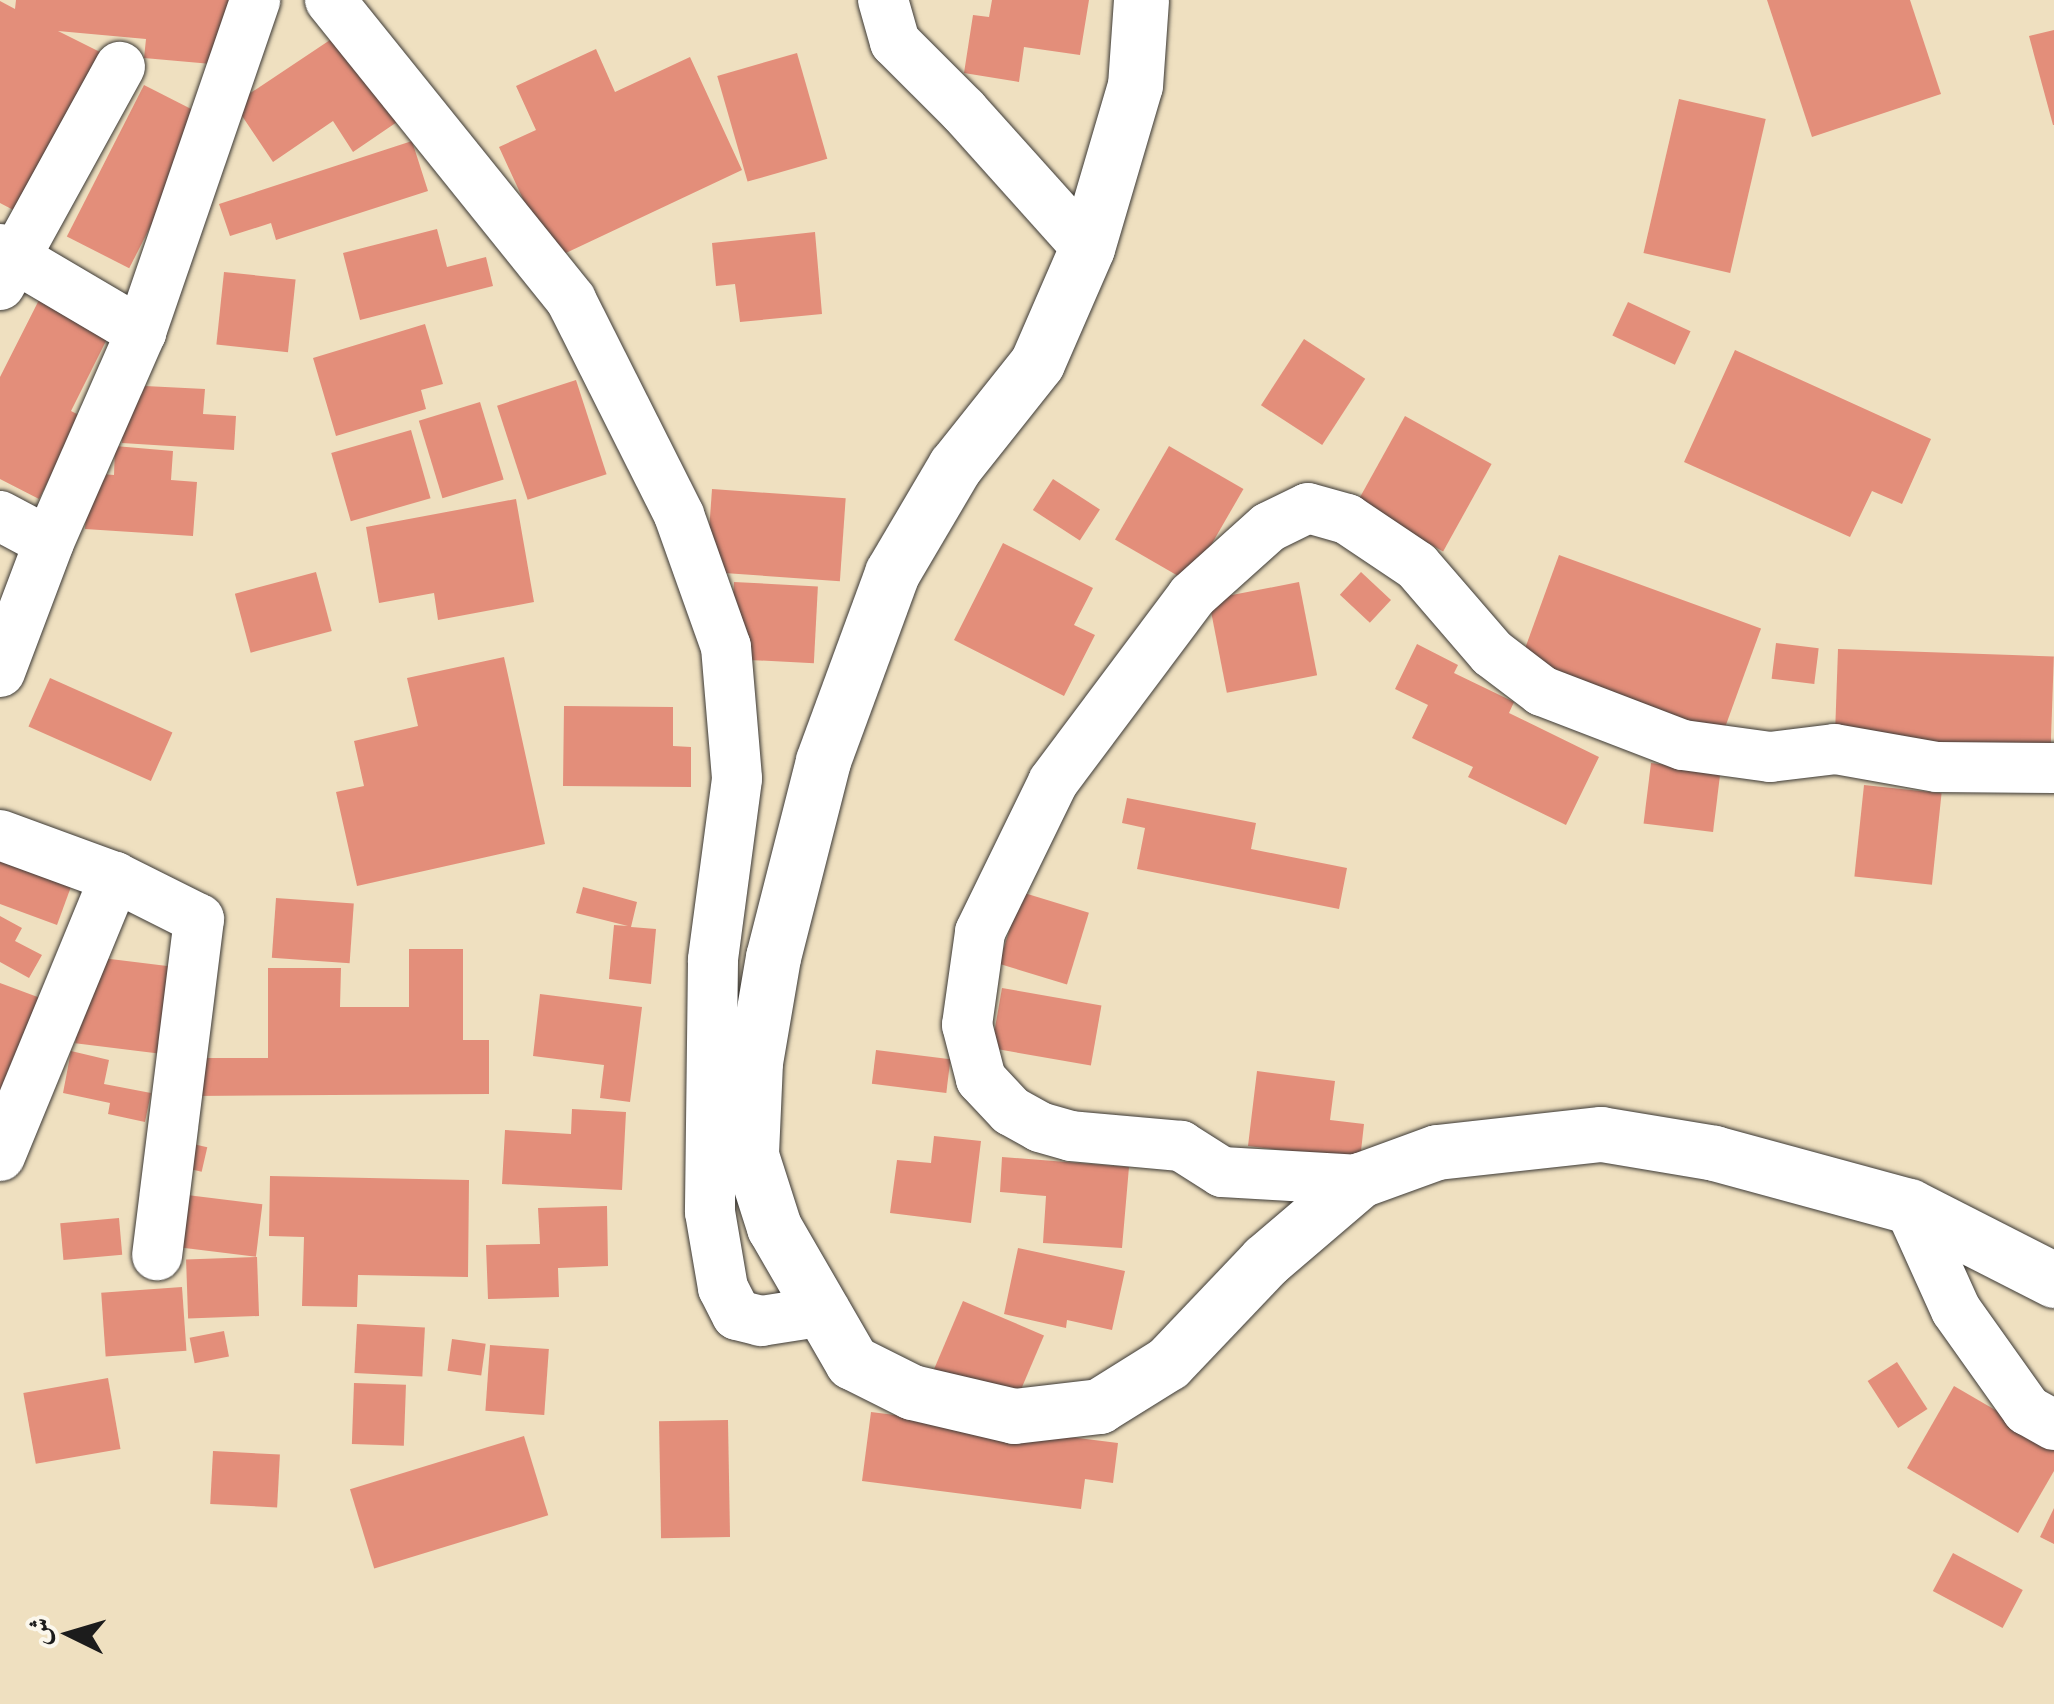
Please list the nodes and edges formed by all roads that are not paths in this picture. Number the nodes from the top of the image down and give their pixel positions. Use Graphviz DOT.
graph roads {
  1 [pos="256,0"];
  2 [pos="330,0"];
  3 [pos="882,0"];
  4 [pos="1142,0"];
  5 [pos="120,66"];
  6 [pos="1087,248"];
  7 [pos="5,264"];
  8 [pos="140,332"];
  9 [pos="0,516"];
  10 [pos="49,542"];
  11 [pos="0,672"];
  12 [pos="2054,768"];
  13 [pos="0,836"];
  14 [pos="115,877"];
  15 [pos="0,1156"];
  16 [pos="1360,1180"];
  17 [pos="1909,1206"];
  18 [pos="157,1256"];
  19 [pos="2054,1280"];
  20 [pos="825,1312"];
  21 [pos="2054,1425"];
  1 -- 8 [label="street"];
  2 -- 20 [label="street"];
  3 -- 6 [label="street"];
  4 -- 6 [label="main road"];
  5 -- 7 [label="street"];
  6 -- 20 [label="main road"];
  7 -- 8 [label="street"];
  8 -- 10 [label="street"];
  9 -- 10 [label="street"];
  10 -- 11 [label="street"];
  12 -- 16 [label="street"];
  13 -- 14 [label="street"];
  14 -- 15 [label="street"];
  14 -- 18 [label="street"];
  16 -- 17 [label="main road"];
  16 -- 20 [label="main road"];
  17 -- 19 [label="main road"];
  17 -- 21 [label="street"];
}
